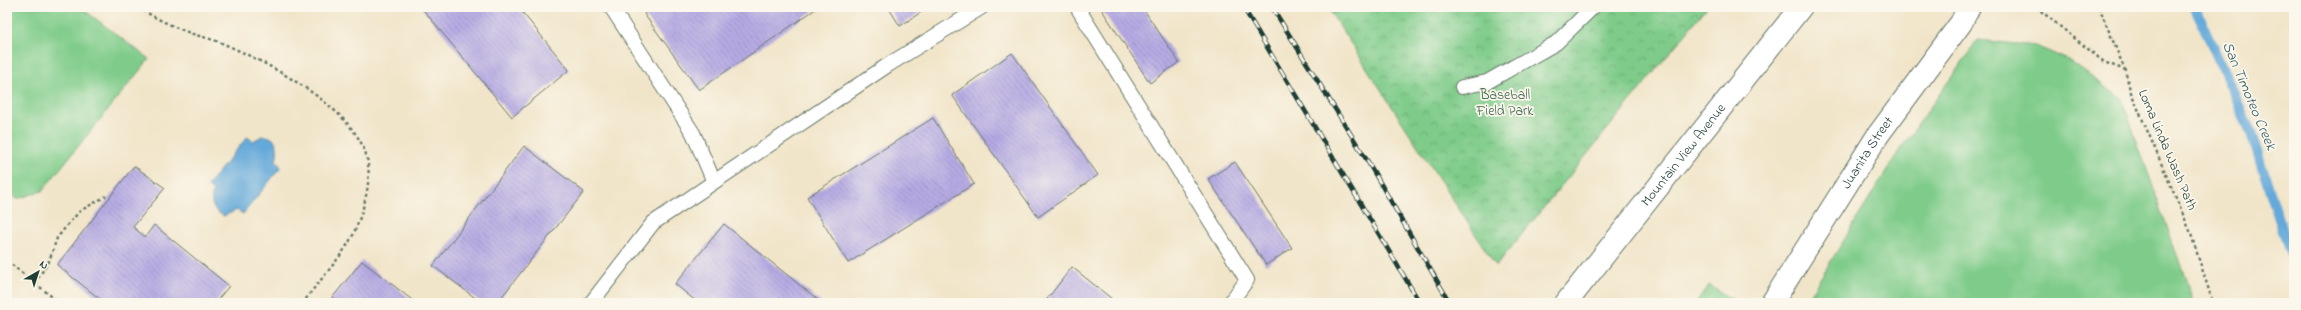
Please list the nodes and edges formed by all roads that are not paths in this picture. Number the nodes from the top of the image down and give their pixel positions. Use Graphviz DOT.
graph roads {
  1 [pos="611,7"];
  2 [pos="982,7"];
  3 [pos="1077,7"];
  4 [pos="1593,7"];
  5 [pos="1801,7"];
  6 [pos="1969,7"];
  7 [pos="1462,87"];
  8 [pos="714,182"];
  9 [pos="591,303"];
  10 [pos="1230,303"];
  11 [pos="1566,303"];
  12 [pos="1772,303"];
  1 -- 8 [label="lane"];
  2 -- 8 [label="lane"];
  3 -- 10 [label="lane"];
  4 -- 7 [label="lane"];
  5 -- 11 [label="main road, Mountain View Avenue"];
  6 -- 12 [label="main road, Juanita Street"];
  8 -- 9 [label="lane"];
}
